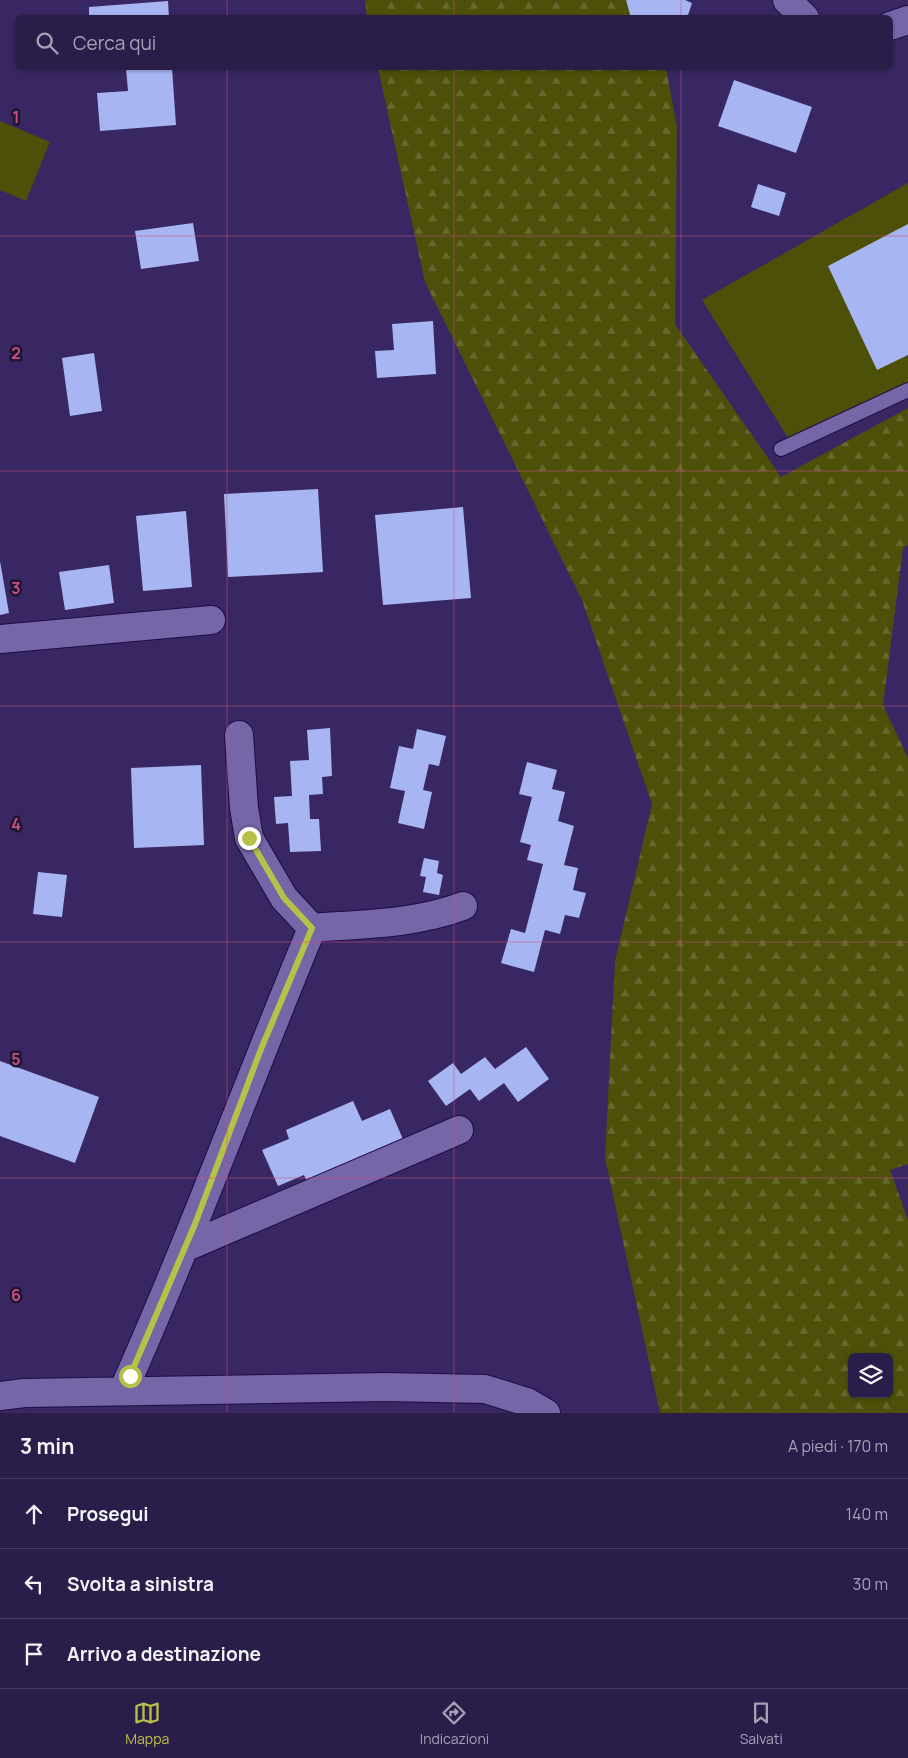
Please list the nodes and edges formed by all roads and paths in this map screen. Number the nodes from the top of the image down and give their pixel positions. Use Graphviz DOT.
graph roads {
  1 [pos="787,0"];
  2 [pos="803,15"];
  3 [pos="908,20"];
  4 [pos="893,25"];
  5 [pos="908,390"];
  6 [pos="781,449"];
  7 [pos="211,620"];
  8 [pos="0,639"];
  9 [pos="239,735"];
  10 [pos="464,906"];
  11 [pos="312,928"];
  12 [pos="459,1130"];
  13 [pos="184,1248"];
  14 [pos="123,1391"];
  15 [pos="0,1396"];
  16 [pos="546,1413"];
  1 -- 2 [label="street"];
  3 -- 4 [label="street"];
  5 -- 6 [label="lane"];
  7 -- 8 [label="street"];
  9 -- 11 [label="street"];
  10 -- 11 [label="street"];
  11 -- 13 [label="street"];
  12 -- 13 [label="street"];
  13 -- 14 [label="street"];
  14 -- 15 [label="street"];
  14 -- 16 [label="street"];
}
